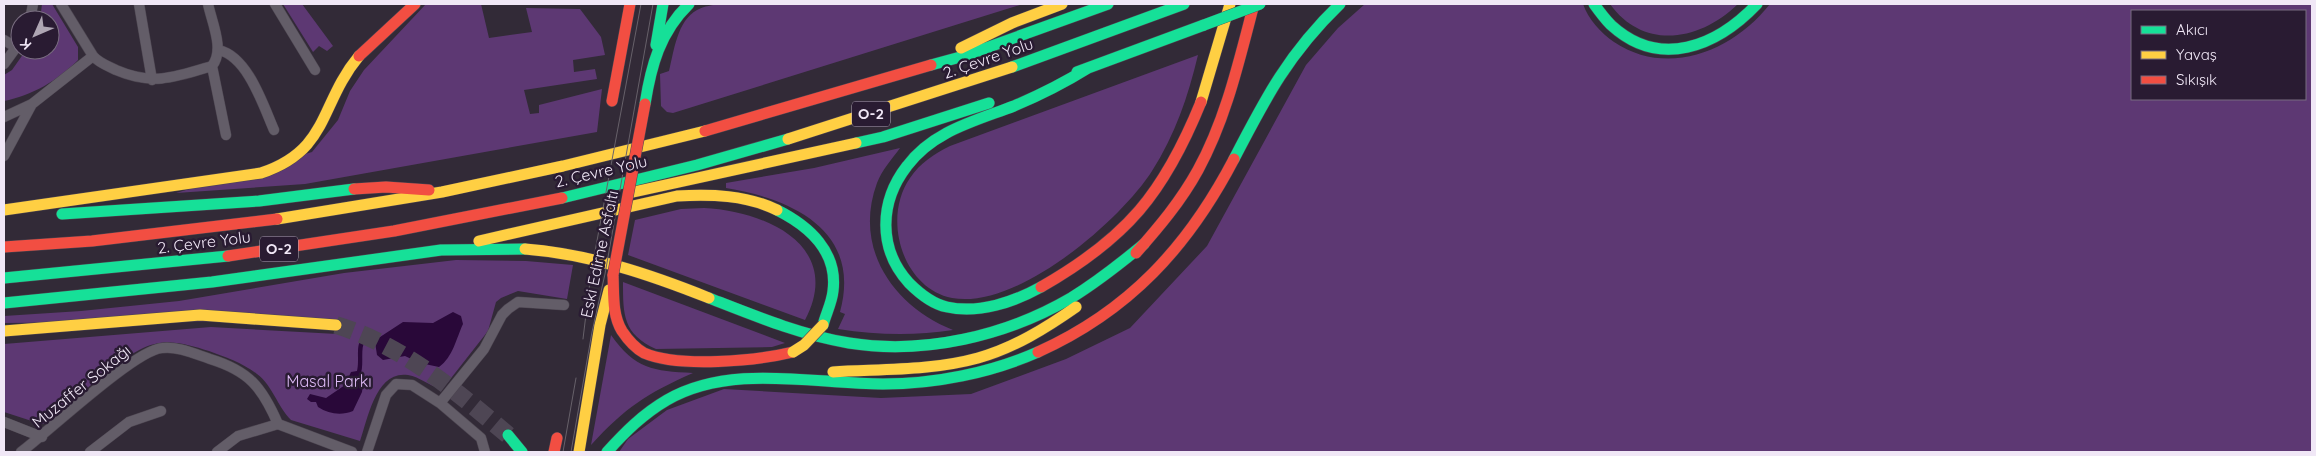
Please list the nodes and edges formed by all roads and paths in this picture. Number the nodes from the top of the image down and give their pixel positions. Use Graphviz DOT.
graph roads {
  1 [pos="61,4"];
  2 [pos="139,4"];
  3 [pos="208,4"];
  4 [pos="275,4"];
  5 [pos="414,4"];
  6 [pos="630,4"];
  7 [pos="663,4"];
  8 [pos="688,4"];
  9 [pos="1062,4"];
  10 [pos="1108,4"];
  11 [pos="1184,4"];
  12 [pos="1230,4"];
  13 [pos="1254,4"];
  14 [pos="1260,4"];
  15 [pos="1340,4"];
  16 [pos="1594,4"];
  17 [pos="1757,4"];
  18 [pos="219,50"];
  19 [pos="93,56"];
  20 [pos="652,61"];
  21 [pos="942,61"];
  22 [pos="212,66"];
  23 [pos="1088,68"];
  24 [pos="315,70"];
  25 [pos="152,80"];
  26 [pos="612,101"];
  27 [pos="32,104"];
  28 [pos="4,117"];
  29 [pos="274,130"];
  30 [pos="226,135"];
  31 [pos="4,156"];
  32 [pos="442,192"];
  33 [pos="551,200"];
  34 [pos="4,210"];
  35 [pos="4,219"];
  36 [pos="1144,244"];
  37 [pos="4,247"];
  38 [pos="444,249"];
  39 [pos="613,275"];
  40 [pos="4,278"];
  41 [pos="4,303"];
  42 [pos="564,305"];
  43 [pos="336,325"];
  44 [pos="4,332"];
  45 [pos="771,378"];
  46 [pos="440,403"];
  47 [pos="161,411"];
  48 [pos="4,422"];
  49 [pos="278,424"];
  50 [pos="508,435"];
  51 [pos="42,437"];
  52 [pos="557,438"];
  53 [pos="21,452"];
  54 [pos="90,452"];
  55 [pos="216,452"];
  56 [pos="352,452"];
  57 [pos="367,452"];
  58 [pos="485,452"];
  59 [pos="522,452"];
  60 [pos="554,452"];
  61 [pos="579,452"];
  62 [pos="607,452"];
  1 -- 19 [label="street"];
  2 -- 25 [label="street"];
  3 -- 18 [label="street"];
  4 -- 24 [label="street"];
  5 -- 34 [label="main road"];
  6 -- 26 [label="main road"];
  7 -- 20 [label="main road, Eski Edirne Asfaltı"];
  8 -- 20 [label="main road"];
  9 -- 21 [label="main road"];
  10 -- 21 [label="main road, 2. Çevre Yolu / O-2"];
  11 -- 33 [label="main road, 2. Çevre Yolu / O-2"];
  12 -- 23 [label="main road"];
  13 -- 36 [label="main road"];
  14 -- 23 [label="main road, bridge"];
  15 -- 45 [label="main road"];
  16 -- 17 [label="main road"];
  18 -- 22 [label="street"];
  18 -- 29 [label="street"];
  19 -- 25 [label="street"];
  19 -- 27 [label="street"];
  20 -- 39 [label="main road, Eski Edirne Asfaltı, bridge"];
  21 -- 32 [label="main road, 2. Çevre Yolu / O-2"];
  22 -- 25 [label="street"];
  22 -- 30 [label="street"];
  23 -- 33 [label="main road"];
  27 -- 28 [label="street"];
  27 -- 31 [label="street"];
  32 -- 35 [label="main road"];
  32 -- 37 [label="main road, 2. Çevre Yolu / O-2"];
  33 -- 40 [label="main road, 2. Çevre Yolu / O-2"];
  36 -- 38 [label="main road"];
  36 -- 45 [label="main road"];
  38 -- 39 [label="main road, bridge"];
  38 -- 41 [label="main road"];
  39 -- 61 [label="main road, Eski Edirne Asfaltı"];
  42 -- 46 [label="street"];
  43 -- 44 [label="main road"];
  45 -- 62 [label="main road"];
  46 -- 57 [label="street"];
  46 -- 58 [label="street"];
  47 -- 54 [label="street"];
  48 -- 51 [label="street"];
  49 -- 51 [label="street, Muzaffer Sokağı"];
  49 -- 55 [label="street"];
  49 -- 56 [label="street"];
  50 -- 59 [label="main road"];
  51 -- 53 [label="street, Muzaffer Sokağı"];
  52 -- 60 [label="main road"];
}
